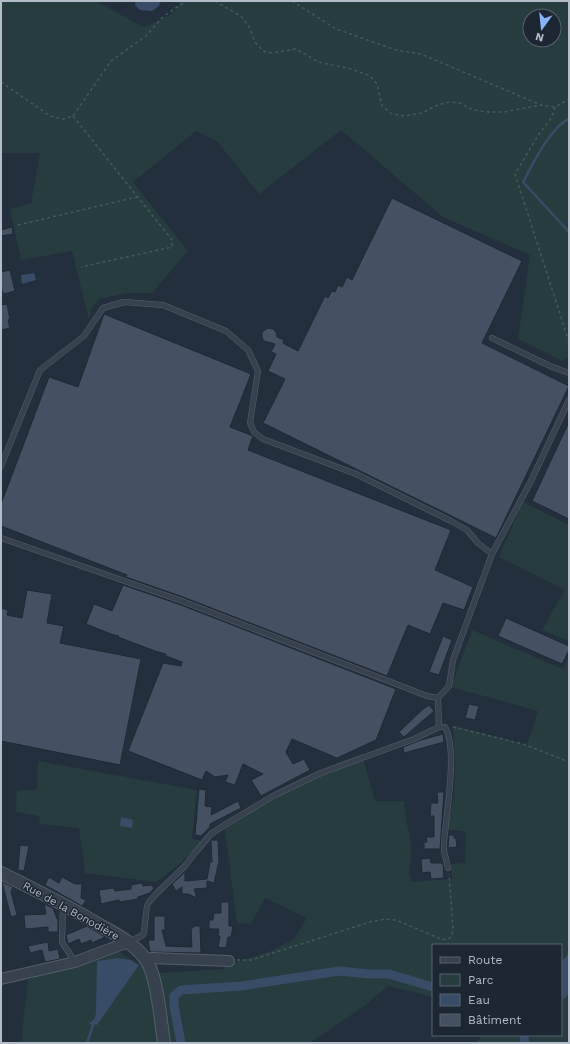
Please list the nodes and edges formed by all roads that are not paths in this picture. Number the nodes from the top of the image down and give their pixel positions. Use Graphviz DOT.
graph roads {
  1 [pos="492,338"];
  2 [pos="569,373"];
  3 [pos="569,400"];
  4 [pos="1,466"];
  5 [pos="1,538"];
  6 [pos="492,554"];
  7 [pos="438,698"];
  8 [pos="439,727"];
  9 [pos="448,868"];
  10 [pos="1,873"];
  11 [pos="63,904"];
  12 [pos="128,942"];
  13 [pos="146,960"];
  14 [pos="229,960"];
  15 [pos="75,962"];
  16 [pos="1,979"];
  17 [pos="164,1043"];
  1 -- 2 [label="lane"];
  3 -- 6 [label="lane"];
  4 -- 6 [label="lane"];
  5 -- 7 [label="lane"];
  6 -- 7 [label="lane"];
  7 -- 8 [label="lane"];
  8 -- 9 [label="lane"];
  8 -- 12 [label="lane"];
  10 -- 11 [label="street, Rue de la Bonodière"];
  11 -- 12 [label="street, Rue de la Bonodière"];
  11 -- 15 [label="lane"];
  12 -- 13 [label="street, Rue de la Bonodière"];
  12 -- 15 [label="street"];
  13 -- 14 [label="street"];
  13 -- 17 [label="street, Rue de la Bonodière"];
  15 -- 16 [label="street"];
}
